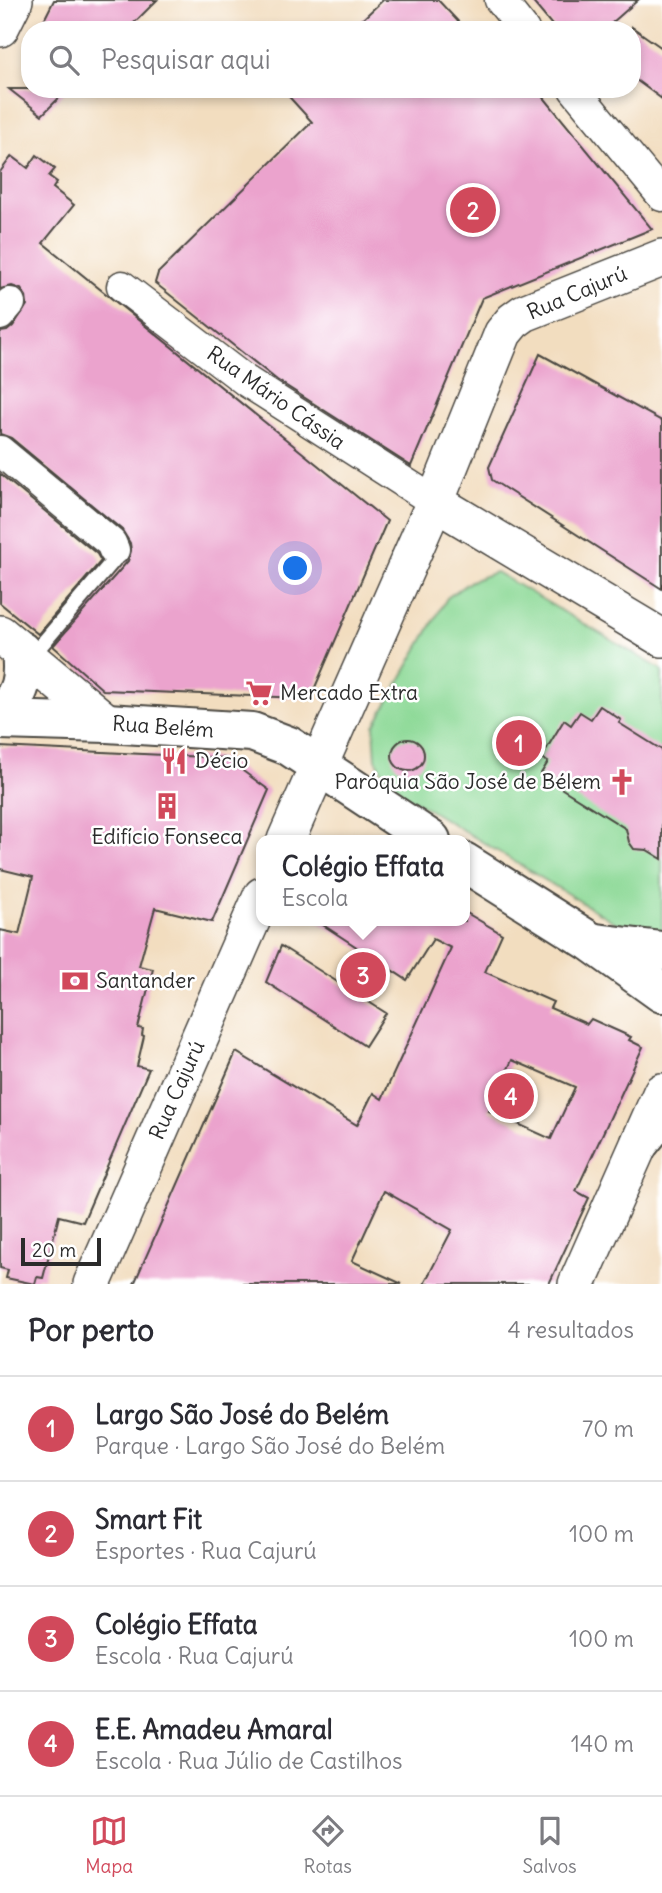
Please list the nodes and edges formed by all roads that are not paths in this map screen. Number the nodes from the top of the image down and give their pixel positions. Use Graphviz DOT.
graph roads {
  1 [pos="14,0"];
  2 [pos="500,0"];
  3 [pos="517,21"];
  4 [pos="0,28"];
  5 [pos="581,98"];
  6 [pos="662,196"];
  7 [pos="662,258"];
  8 [pos="122,286"];
  9 [pos="0,451"];
  10 [pos="435,502"];
  11 [pos="114,550"];
  12 [pos="662,638"];
  13 [pos="17,648"];
  14 [pos="0,713"];
  15 [pos="0,720"];
  16 [pos="107,723"];
  17 [pos="318,765"];
  18 [pos="288,835"];
  19 [pos="423,835"];
  20 [pos="470,866"];
  21 [pos="256,907"];
  22 [pos="591,942"];
  23 [pos="662,951"];
  24 [pos="662,993"];
  25 [pos="662,1092"];
  26 [pos="651,1128"];
  27 [pos="92,1284"];
  28 [pos="577,1284"];
  1 -- 4 [label="street"];
  2 -- 3 [label="street"];
  5 -- 6 [label="street"];
  7 -- 10 [label="street, Rua Cajurú"];
  8 -- 10 [label="street, Rua Mário Cássia"];
  9 -- 11 [label="street"];
  10 -- 12 [label="street"];
  10 -- 17 [label="street, Rua Cajurú"];
  11 -- 13 [label="lane"];
  13 -- 14 [label="main road"];
  13 -- 16 [label="street"];
  15 -- 16 [label="main road, Rua Belém"];
  16 -- 17 [label="main road, Rua Belém"];
  17 -- 18 [label="street"];
  17 -- 19 [label="main road, Rua Belém"];
  20 -- 22 [label="main road"];
  21 -- 27 [label="street, Rua Cajurú"];
  22 -- 23 [label="main road"];
  22 -- 24 [label="main road"];
  25 -- 26 [label="street"];
  26 -- 28 [label="street"];
}
